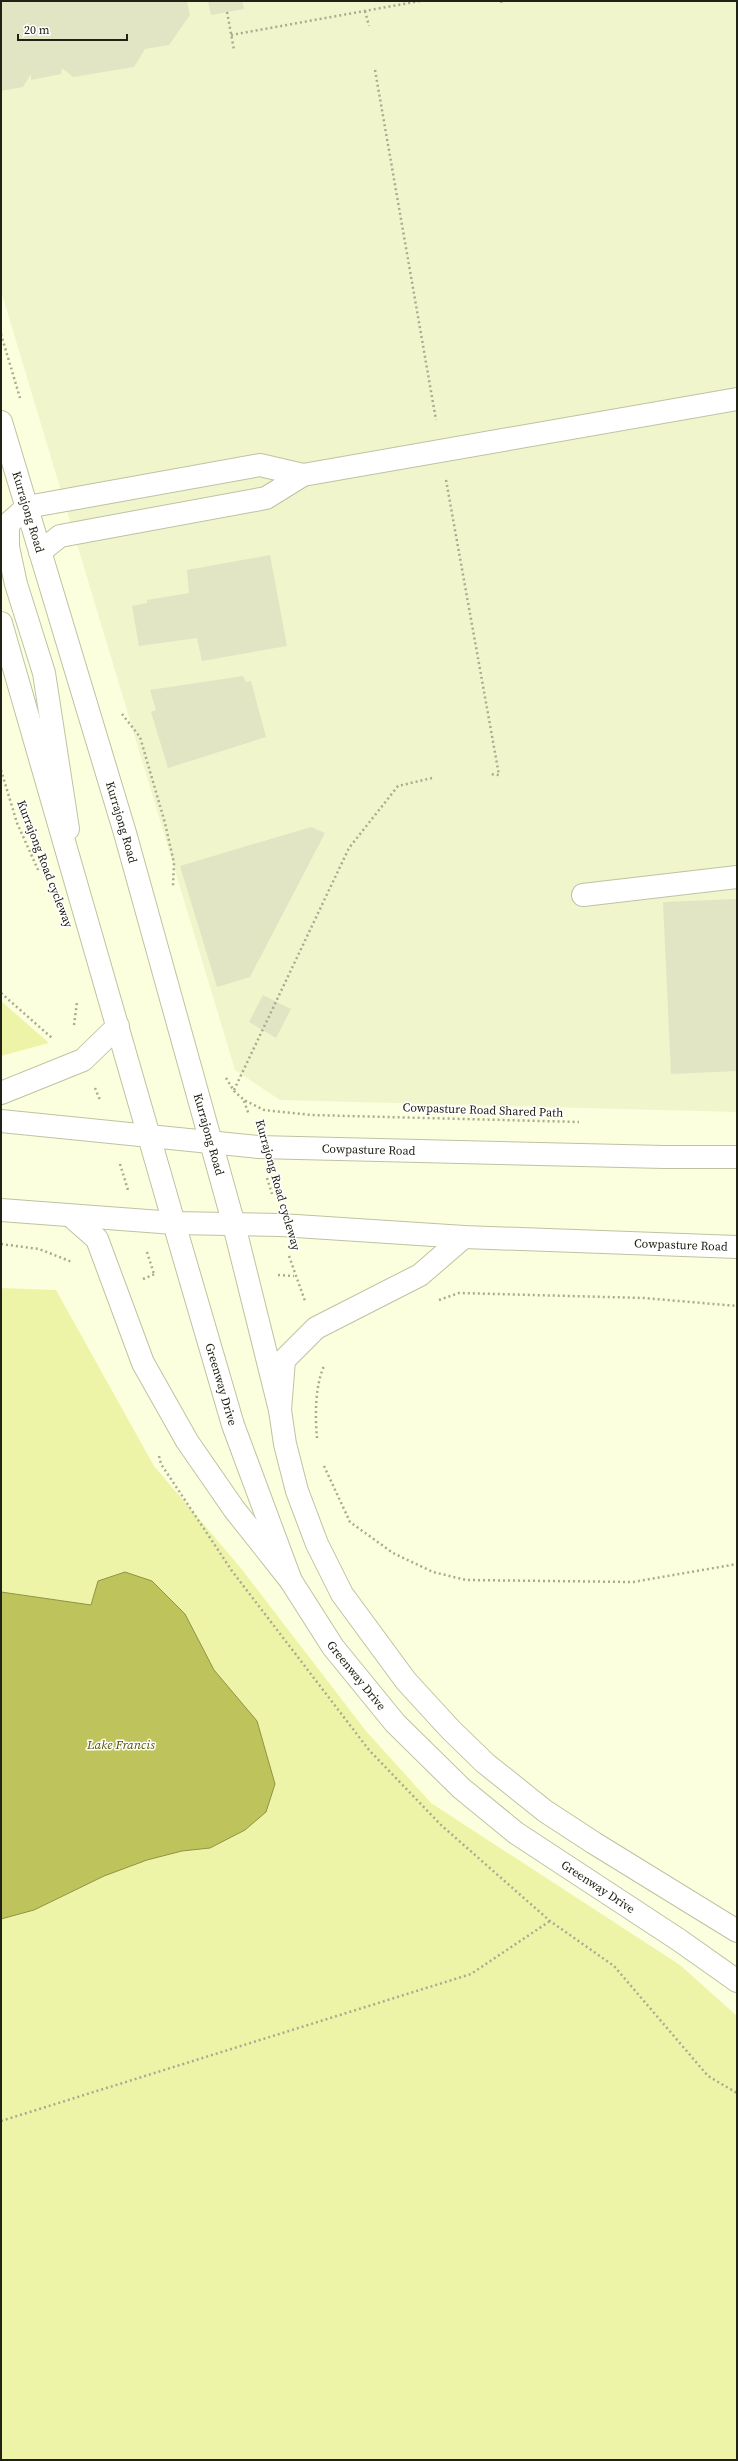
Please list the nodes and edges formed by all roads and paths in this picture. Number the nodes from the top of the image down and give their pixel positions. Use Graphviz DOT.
graph roads {
  1 [pos="420,1"];
  2 [pos="365,11"];
  3 [pos="227,12"];
  4 [pos="369,26"];
  5 [pos="231,35"];
  6 [pos="234,50"];
  7 [pos="375,70"];
  8 [pos="737,399"];
  9 [pos="1,422"];
  10 [pos="437,427"];
  11 [pos="445,472"];
  12 [pos="303,475"];
  13 [pos="27,507"];
  14 [pos="40,552"];
  15 [pos="1,623"];
  16 [pos="1,657"];
  17 [pos="29,721"];
  18 [pos="1,770"];
  19 [pos="489,774"];
  20 [pos="432,778"];
  21 [pos="737,877"];
  22 [pos="42,879"];
  23 [pos="76,879"];
  24 [pos="583,895"];
  25 [pos="1,993"];
  26 [pos="77,999"];
  27 [pos="118,1026"];
  28 [pos="73,1028"];
  29 [pos="54,1040"];
  30 [pos="1,1093"];
  31 [pos="98,1094"];
  32 [pos="244,1100"];
  33 [pos="1,1121"];
  34 [pos="587,1122"];
  35 [pos="111,1133"];
  36 [pos="149,1137"];
  37 [pos="212,1143"];
  38 [pos="258,1147"];
  39 [pos="737,1157"];
  40 [pos="1,1210"];
  41 [pos="72,1217"];
  42 [pos="137,1220"];
  43 [pos="174,1223"];
  44 [pos="234,1225"];
  45 [pos="281,1225"];
  46 [pos="464,1237"];
  47 [pos="1,1244"];
  48 [pos="737,1247"];
  49 [pos="77,1264"];
  50 [pos="154,1274"];
  51 [pos="294,1276"];
  52 [pos="437,1301"];
  53 [pos="737,1306"];
  54 [pos="326,1362"];
  55 [pos="280,1410"];
  56 [pos="318,1443"];
  57 [pos="322,1463"];
  58 [pos="737,1564"];
  59 [pos="291,1581"];
  60 [pos="737,1931"];
  61 [pos="737,1981"];
  62 [pos="737,2093"];
  63 [pos="1,2121"];
  1 -- 2 [label="path"];
  2 -- 4 [label="path"];
  2 -- 5 [label="path"];
  3 -- 5 [label="path"];
  5 -- 6 [label="path"];
  7 -- 10 [label="path"];
  8 -- 12 [label="main road"];
  9 -- 13 [label="main road, Kurrajong Road"];
  11 -- 19 [label="path"];
  12 -- 13 [label="main road"];
  12 -- 14 [label="main road"];
  13 -- 14 [label="main road, Kurrajong Road"];
  13 -- 23 [label="main road"];
  14 -- 37 [label="main road, Kurrajong Road"];
  15 -- 17 [label="main road"];
  16 -- 17 [label="main road"];
  17 -- 23 [label="main road"];
  18 -- 22 [label="path, Kurrajong Road cycleway"];
  20 -- 32 [label="path, Cowpasture Road Shared Path"];
  21 -- 24 [label="main road"];
  23 -- 27 [label="main road"];
  25 -- 29 [label="path"];
  26 -- 28 [label="path"];
  27 -- 30 [label="main road"];
  27 -- 36 [label="main road"];
  31 -- 35 [label="path"];
  32 -- 34 [label="path, Cowpasture Road Shared Path"];
  32 -- 38 [label="path, Kurrajong Road cycleway"];
  33 -- 35 [label="main road, Cowpasture Road"];
  35 -- 36 [label="main road, Cowpasture Road"];
  35 -- 42 [label="path"];
  36 -- 37 [label="main road, Cowpasture Road"];
  36 -- 43 [label="main road"];
  37 -- 38 [label="main road, Cowpasture Road"];
  37 -- 44 [label="main road, Kurrajong Road"];
  38 -- 39 [label="main road, Cowpasture Road"];
  38 -- 45 [label="path, Kurrajong Road cycleway"];
  40 -- 41 [label="main road, Cowpasture Road"];
  41 -- 42 [label="main road, Cowpasture Road"];
  41 -- 59 [label="main road"];
  42 -- 43 [label="main road, Cowpasture Road"];
  42 -- 50 [label="path"];
  43 -- 44 [label="main road, Cowpasture Road"];
  43 -- 59 [label="main road, Greenway Drive"];
  44 -- 45 [label="main road, Cowpasture Road"];
  44 -- 55 [label="main road"];
  45 -- 46 [label="main road, Cowpasture Road"];
  45 -- 51 [label="path, Kurrajong Road cycleway"];
  46 -- 48 [label="main road, Cowpasture Road"];
  46 -- 55 [label="main road"];
  47 -- 49 [label="path"];
  52 -- 53 [label="path"];
  54 -- 56 [label="path"];
  55 -- 60 [label="main road"];
  57 -- 58 [label="path"];
  59 -- 61 [label="main road, Greenway Drive"];
  62 -- 63 [label="path"];
}
